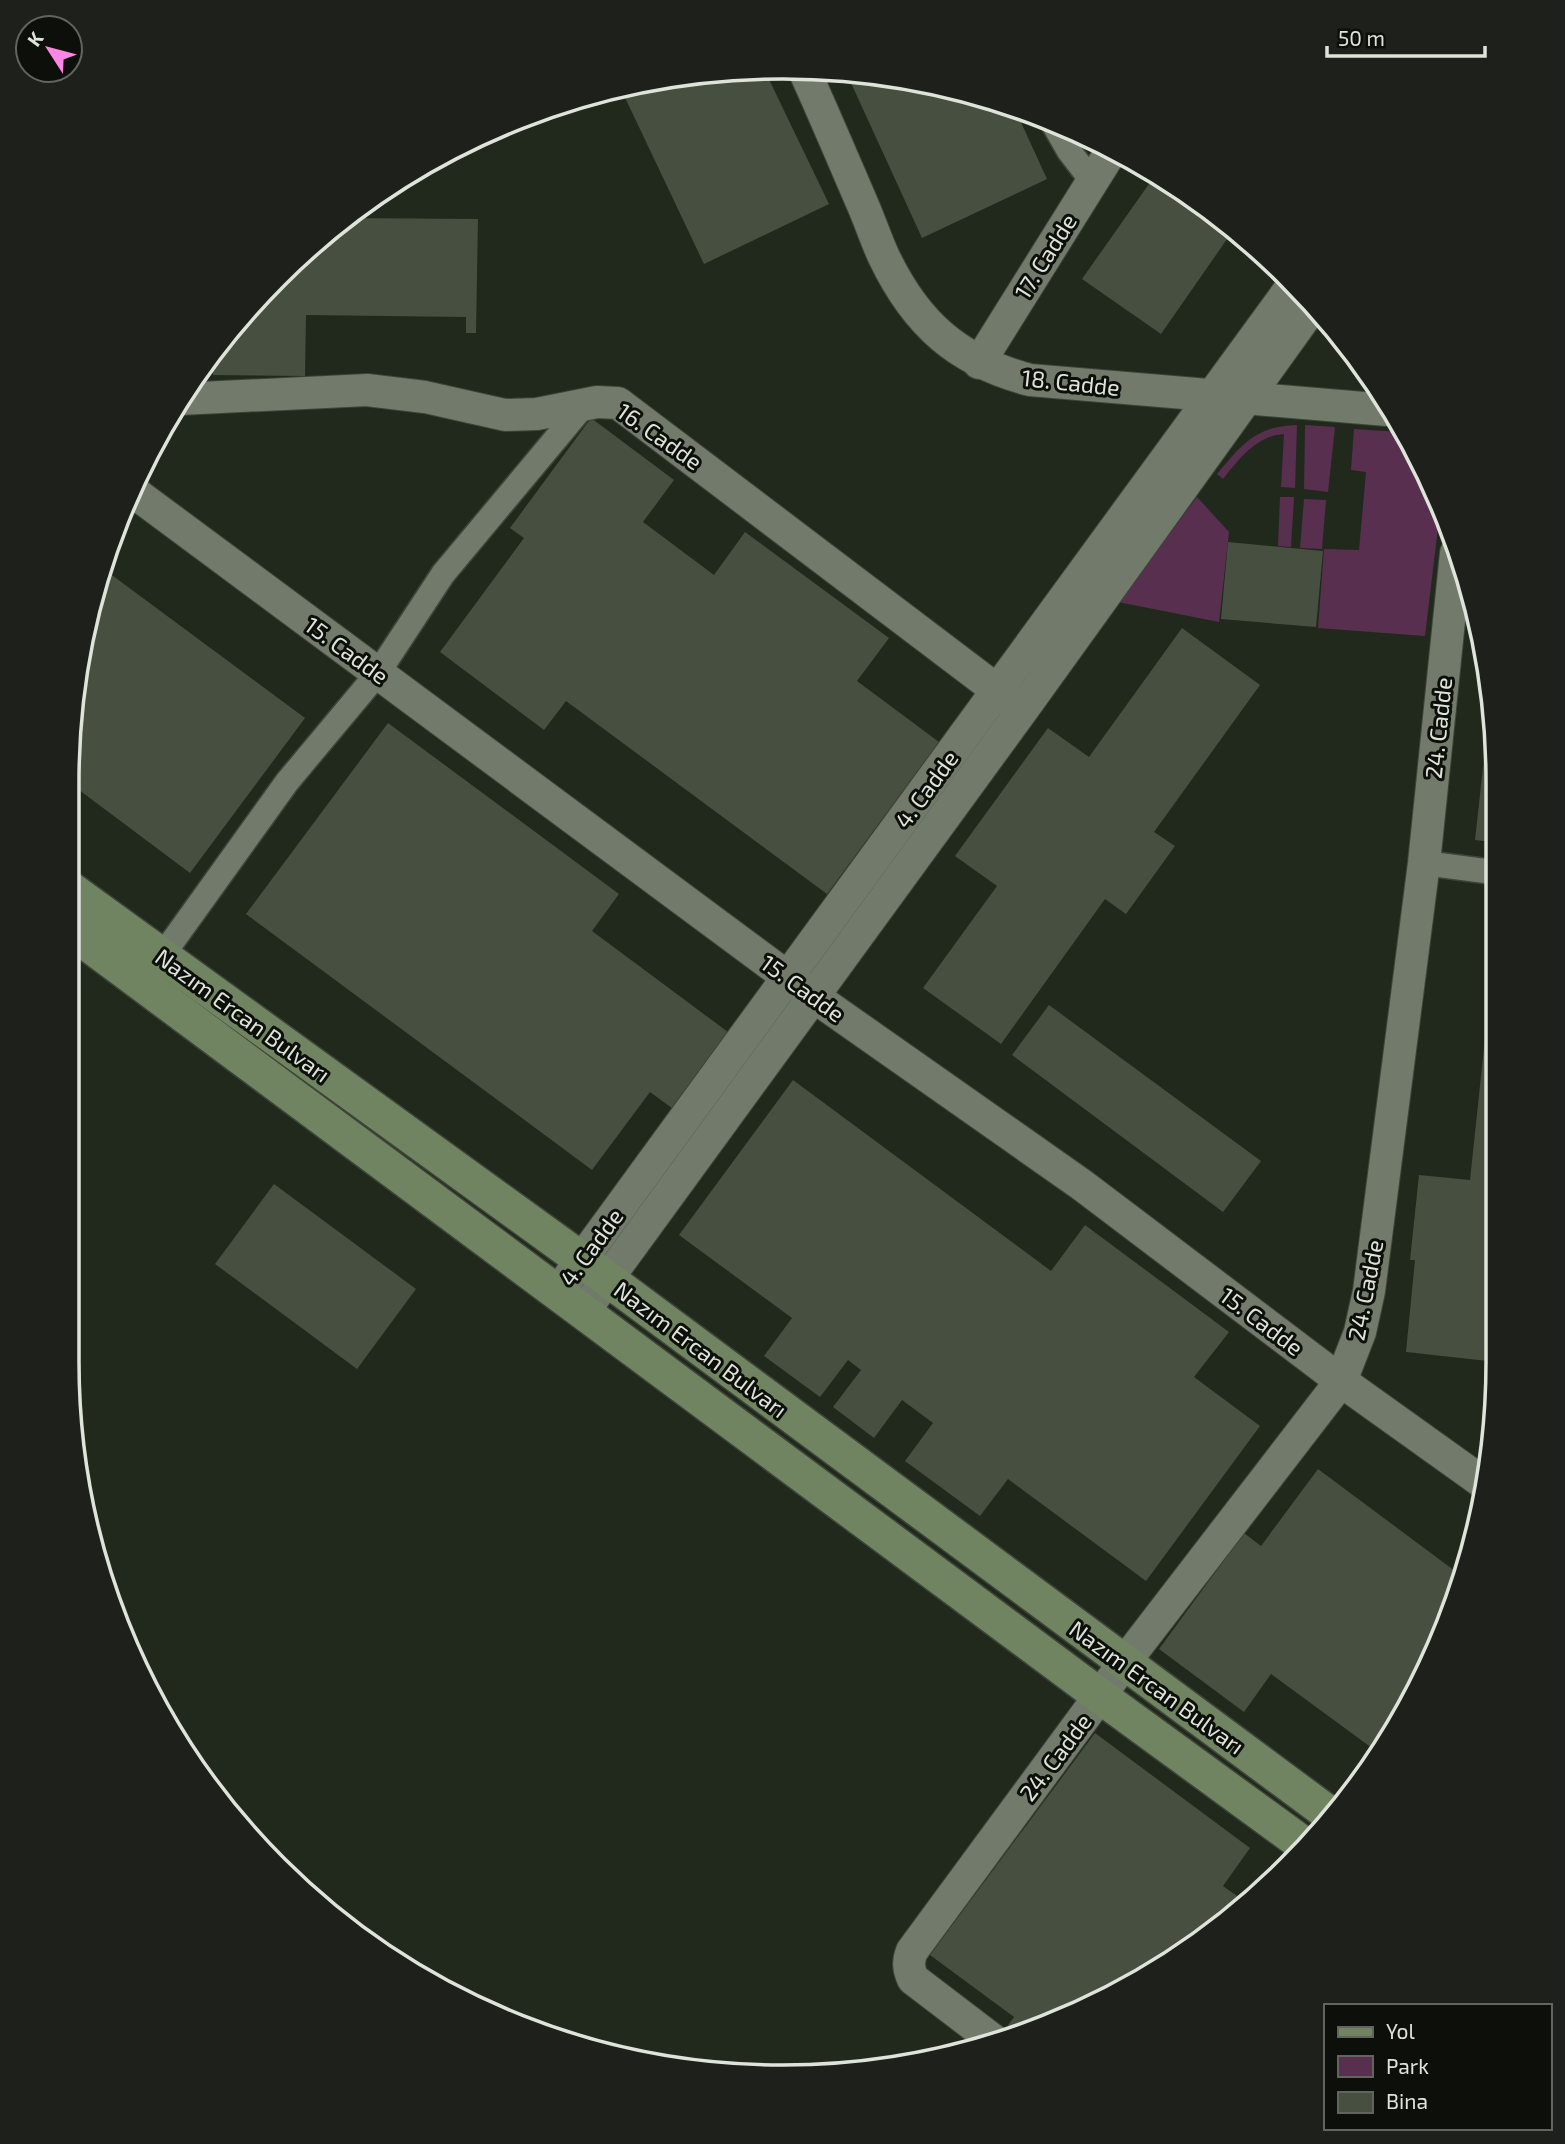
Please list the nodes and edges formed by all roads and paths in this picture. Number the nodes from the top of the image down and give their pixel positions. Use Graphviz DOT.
graph roads {
  1 [pos="808,80"];
  2 [pos="1061,136"];
  3 [pos="1107,158"];
  4 [pos="1092,181"];
  5 [pos="1287,293"];
  6 [pos="1308,313"];
  7 [pos="979,363"];
  8 [pos="1212,395"];
  9 [pos="193,398"];
  10 [pos="1246,398"];
  11 [pos="584,405"];
  12 [pos="1379,409"];
  13 [pos="140,496"];
  14 [pos="1454,573"];
  15 [pos="378,673"];
  16 [pos="998,690"];
  17 [pos="1023,709"];
  18 [pos="1424,863"];
  19 [pos="1486,871"];
  20 [pos="79,896"];
  21 [pos="79,938"];
  22 [pos="162,956"];
  23 [pos="801,987"];
  24 [pos="594,1270"];
  25 [pos="571,1302"];
  26 [pos="1341,1381"];
  27 [pos="1476,1477"];
  28 [pos="1124,1663"];
  29 [pos="1100,1696"];
  30 [pos="1324,1810"];
  31 [pos="1298,1840"];
  32 [pos="986,2035"];
  1 -- 7 [label="street, 18. Cadde"];
  2 -- 4 [label="street"];
  3 -- 4 [label="street, 17. Cadde"];
  4 -- 7 [label="street, 17. Cadde"];
  5 -- 8 [label="street, 4. Cadde"];
  6 -- 10 [label="street, 4. Cadde"];
  7 -- 8 [label="street, 18. Cadde"];
  8 -- 10 [label="street, 18. Cadde"];
  8 -- 16 [label="street, 4. Cadde"];
  9 -- 11 [label="street, 16. Cadde"];
  10 -- 12 [label="street, 18. Cadde"];
  10 -- 17 [label="street, 4. Cadde"];
  11 -- 15 [label="street"];
  11 -- 16 [label="street, 16. Cadde"];
  13 -- 15 [label="street, 15. Cadde"];
  14 -- 18 [label="street, 24. Cadde"];
  15 -- 22 [label="street"];
  15 -- 23 [label="street, 15. Cadde"];
  16 -- 17 [label="street, 16. Cadde"];
  16 -- 23 [label="street, 4. Cadde"];
  17 -- 23 [label="street, 4. Cadde"];
  18 -- 19 [label="street"];
  18 -- 26 [label="street, 24. Cadde"];
  20 -- 22 [label="main road, Nazım Ercan Bulvarı"];
  21 -- 25 [label="main road, Nazım Ercan Bulvarı"];
  22 -- 24 [label="main road, Nazım Ercan Bulvarı"];
  23 -- 24 [label="street, 4. Cadde"];
  23 -- 26 [label="street, 15. Cadde"];
  24 -- 25 [label="street, 4. Cadde"];
  24 -- 28 [label="main road, Nazım Ercan Bulvarı"];
  25 -- 29 [label="main road, Nazım Ercan Bulvarı"];
  26 -- 27 [label="street, 15. Cadde"];
  26 -- 28 [label="street, 24. Cadde"];
  28 -- 29 [label="street, 24. Cadde"];
  28 -- 30 [label="main road, Nazım Ercan Bulvarı"];
  29 -- 31 [label="main road, Nazım Ercan Bulvarı"];
  29 -- 32 [label="street, 24. Cadde"];
}
